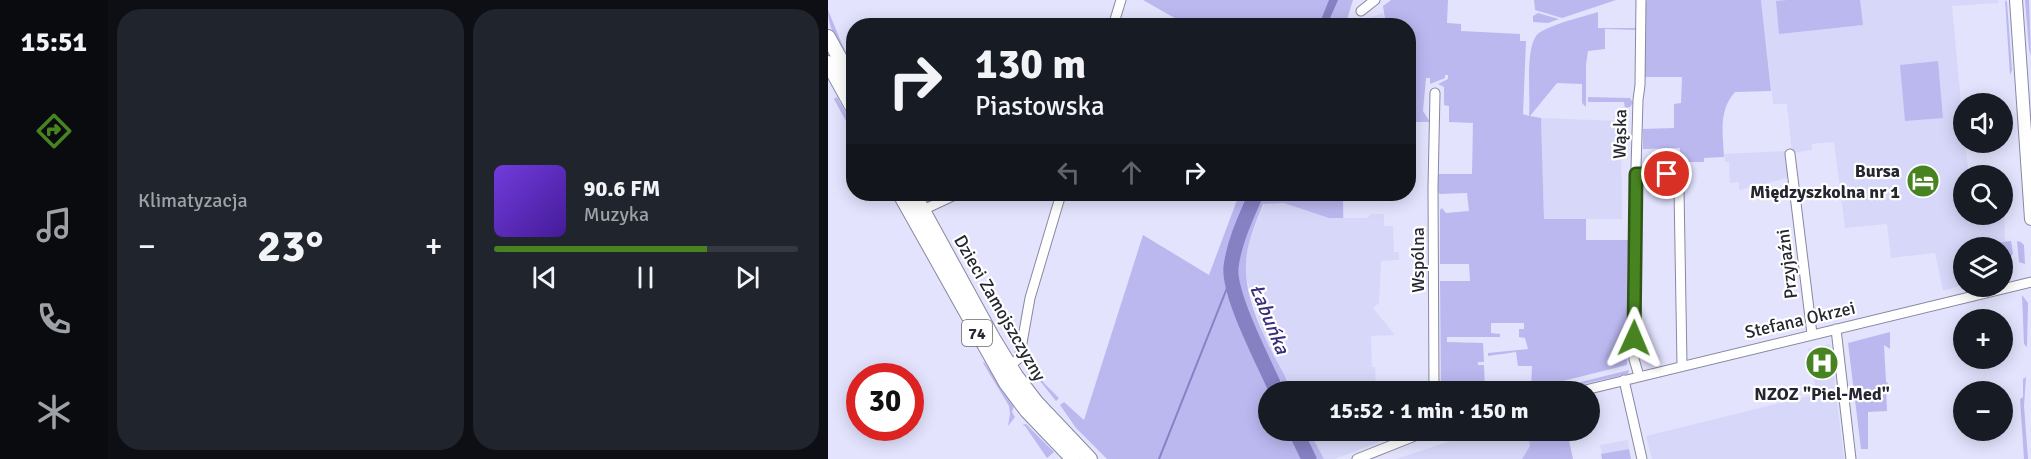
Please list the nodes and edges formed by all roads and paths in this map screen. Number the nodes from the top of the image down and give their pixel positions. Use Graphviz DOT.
graph roads {
  1 [pos="1121,0"];
  2 [pos="1375,0"];
  3 [pos="1641,0"];
  4 [pos="2016,0"];
  5 [pos="1361,10"];
  6 [pos="1115,18"];
  7 [pos="828,37"];
  8 [pos="828,63"];
  9 [pos="846,70"];
  10 [pos="1435,93"];
  11 [pos="846,96"];
  12 [pos="1790,154"];
  13 [pos="1636,174"];
  14 [pos="2030,199"];
  15 [pos="904,201"];
  16 [pos="918,201"];
  17 [pos="942,201"];
  18 [pos="1059,201"];
  19 [pos="923,210"];
  20 [pos="2031,219"];
  21 [pos="2031,282"];
  22 [pos="1836,328"];
  23 [pos="1812,334"];
  24 [pos="1682,365"];
  25 [pos="1005,369"];
  26 [pos="1639,376"];
  27 [pos="1624,380"];
  28 [pos="1434,381"];
  29 [pos="1600,386"];
  30 [pos="1402,441"];
  31 [pos="1073,459"];
  32 [pos="1090,459"];
  33 [pos="1357,459"];
  34 [pos="1642,459"];
  35 [pos="1851,459"];
  1 -- 6 [label="street"];
  2 -- 5 [label="street"];
  3 -- 13 [label="street, Wąska"];
  4 -- 14 [label="street"];
  7 -- 9 [label="main road"];
  8 -- 11 [label="main road"];
  10 -- 28 [label="street, Wspólna"];
  12 -- 23 [label="street, Przyjaźni"];
  13 -- 24 [label="street"];
  13 -- 26 [label="street, Wąska"];
  14 -- 20 [label="street"];
  15 -- 25 [label="main road, Dzieci Zamojszczyzny / 74"];
  16 -- 19 [label="main road, Dzieci Zamojszczyzny / 74"];
  17 -- 19 [label="street"];
  18 -- 25 [label="street"];
  19 -- 25 [label="main road, Dzieci Zamojszczyzny / 74"];
  21 -- 22 [label="street, Stefana Okrzei"];
  22 -- 23 [label="street, Stefana Okrzei"];
  22 -- 35 [label="street"];
  23 -- 24 [label="street, Stefana Okrzei"];
  24 -- 26 [label="street, Stefana Okrzei"];
  25 -- 31 [label="main road, Dzieci Zamojszczyzny / 74"];
  25 -- 32 [label="main road, Dzieci Zamojszczyzny / 74"];
  26 -- 27 [label="street, Stefana Okrzei"];
  27 -- 29 [label="street, Stefana Okrzei"];
  27 -- 34 [label="street"];
  30 -- 33 [label="street"];
}
